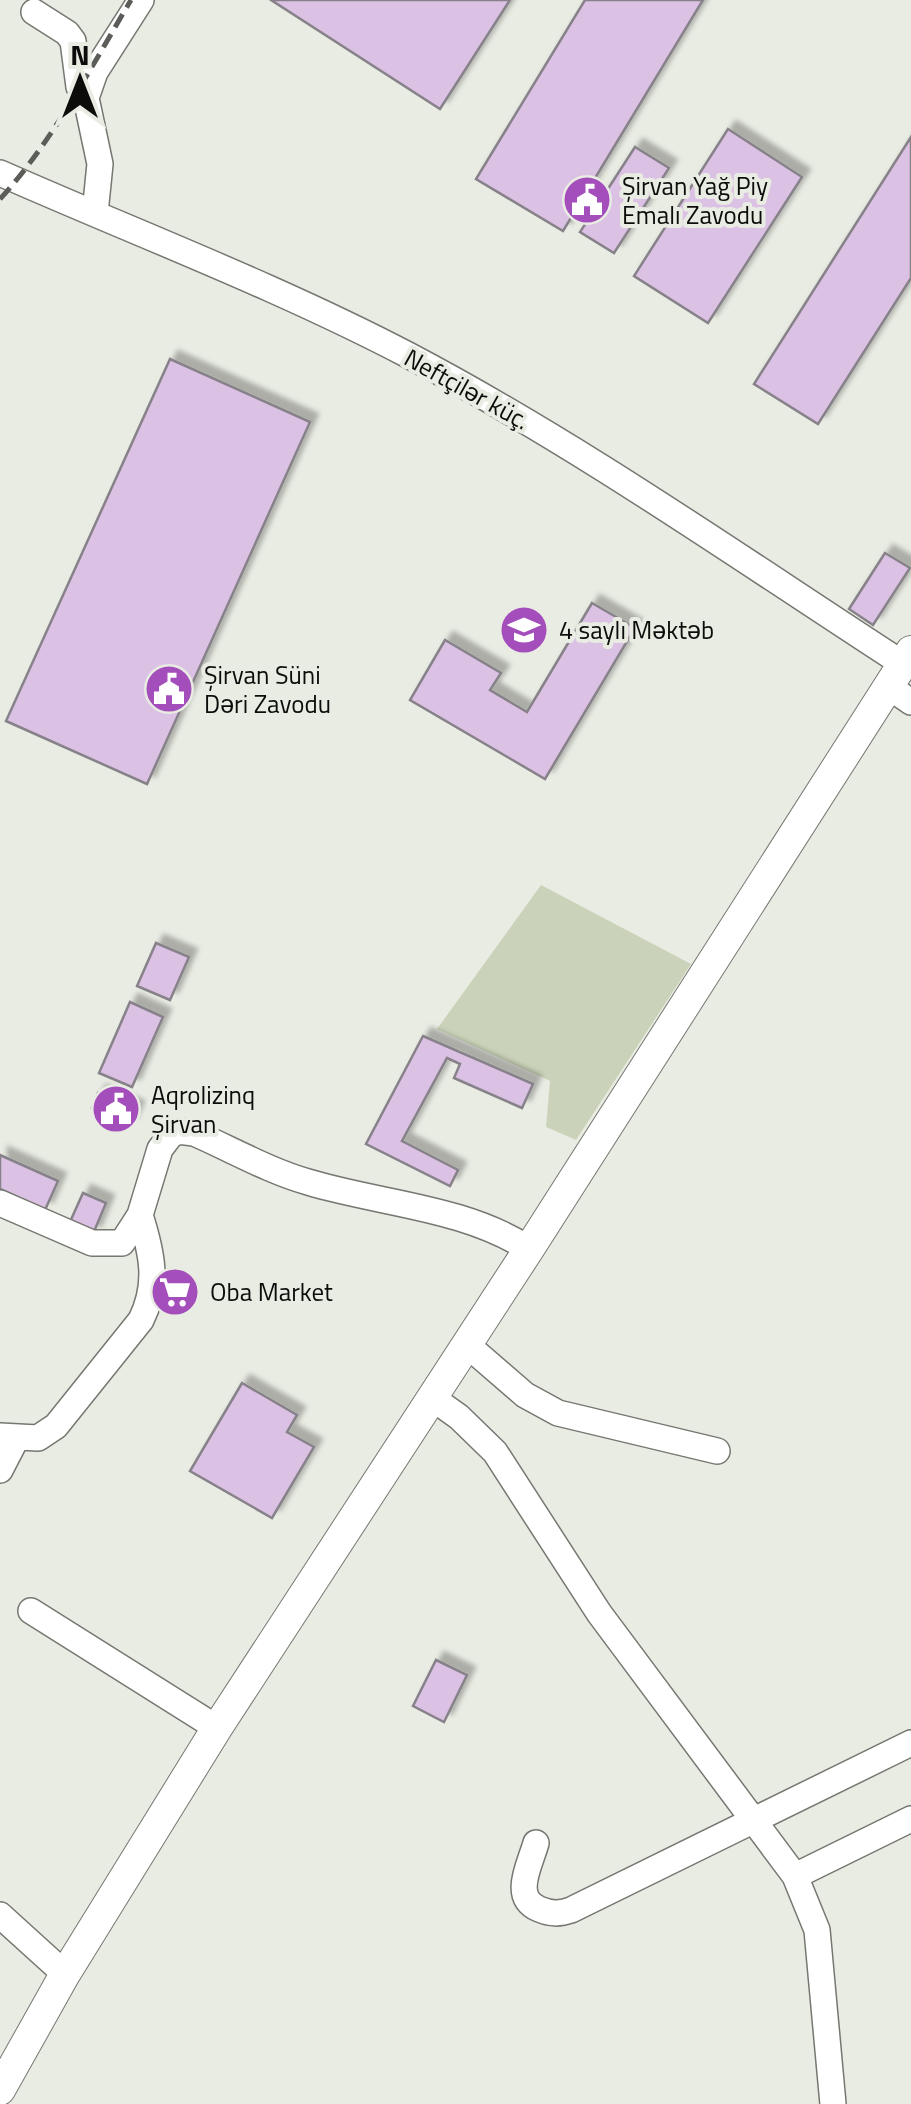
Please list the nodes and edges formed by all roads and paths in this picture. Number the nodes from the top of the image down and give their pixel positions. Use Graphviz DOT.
graph roads {
  1 [pos="141,0"];
  2 [pos="34,12"];
  3 [pos="86,98"];
  4 [pos="0,173"];
  5 [pos="96,213"];
  6 [pos="903,676"];
  7 [pos="0,1203"];
  8 [pos="140,1216"];
  9 [pos="529,1249"];
  10 [pos="466,1344"];
  11 [pos="432,1397"];
  12 [pos="8,1438"];
  13 [pos="717,1451"];
  14 [pos="0,1470"];
  15 [pos="30,1611"];
  16 [pos="217,1728"];
  17 [pos="911,1743"];
  18 [pos="911,1818"];
  19 [pos="755,1822"];
  20 [pos="536,1843"];
  21 [pos="795,1876"];
  22 [pos="0,1915"];
  23 [pos="65,1974"];
  24 [pos="0,2090"];
  25 [pos="833,2104"];
  1 -- 3 [label="street"];
  2 -- 3 [label="street"];
  3 -- 5 [label="street"];
  4 -- 5 [label="street, Neftçilər küç."];
  5 -- 6 [label="street, Neftçilər küç."];
  6 -- 9 [label="main road"];
  7 -- 8 [label="street"];
  8 -- 9 [label="street"];
  8 -- 12 [label="street"];
  9 -- 10 [label="main road"];
  10 -- 11 [label="main road"];
  10 -- 13 [label="street"];
  11 -- 16 [label="main road"];
  11 -- 19 [label="street"];
  12 -- 14 [label="street"];
  15 -- 16 [label="street"];
  16 -- 23 [label="main road"];
  17 -- 19 [label="street"];
  18 -- 21 [label="street"];
  19 -- 20 [label="street"];
  19 -- 21 [label="street"];
  21 -- 25 [label="street"];
  22 -- 23 [label="street"];
  23 -- 24 [label="main road"];
}
